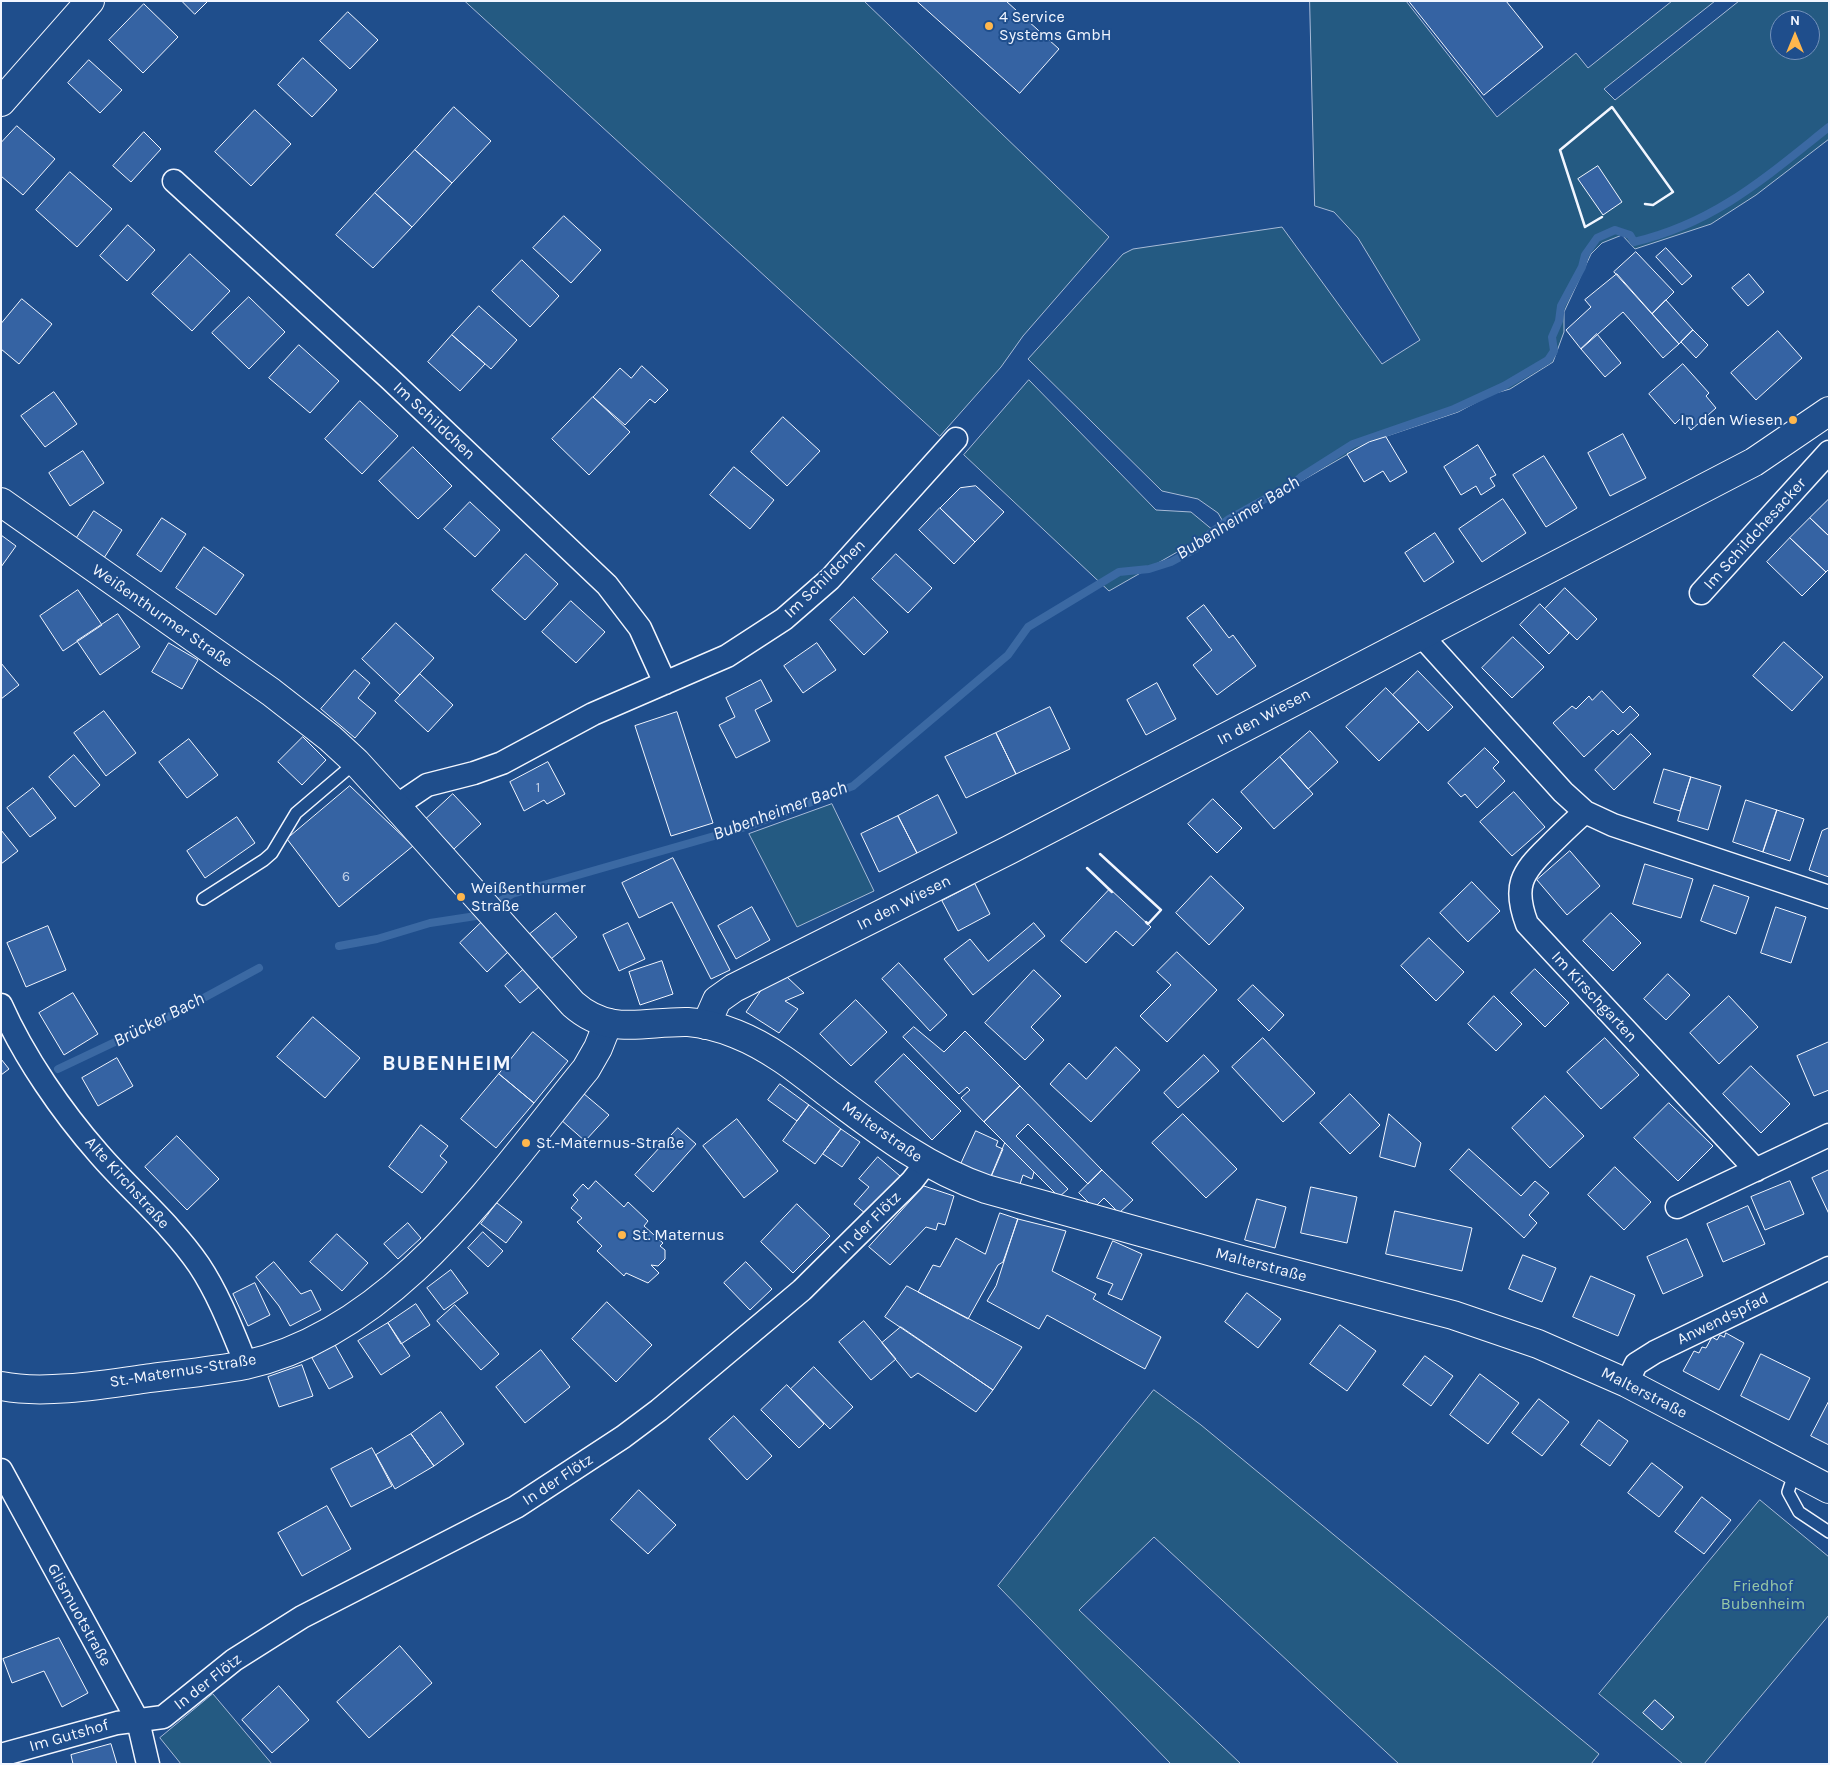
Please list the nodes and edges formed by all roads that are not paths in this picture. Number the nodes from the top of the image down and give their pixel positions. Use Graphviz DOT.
graph roads {
  1 [pos="90,1"];
  2 [pos="1,102"];
  3 [pos="174,181"];
  4 [pos="1829,411"];
  5 [pos="956,439"];
  6 [pos="1829,452"];
  7 [pos="1,502"];
  8 [pos="1701,593"];
  9 [pos="1420,634"];
  10 [pos="665,683"];
  11 [pos="356,762"];
  12 [pos="396,806"];
  13 [pos="1584,812"];
  14 [pos="1829,897"];
  15 [pos="203,899"];
  16 [pos="1,1005"];
  17 [pos="608,1023"];
  18 [pos="706,1025"];
  19 [pos="1829,1135"];
  20 [pos="926,1163"];
  21 [pos="1756,1170"];
  22 [pos="1677,1207"];
  23 [pos="1829,1268"];
  24 [pos="246,1364"];
  25 [pos="1627,1382"];
  26 [pos="1,1386"];
  27 [pos="1,1470"];
  28 [pos="1795,1471"];
  29 [pos="1829,1489"];
  30 [pos="1829,1532"];
  31 [pos="138,1721"];
  32 [pos="1,1755"];
  33 [pos="148,1764"];
  1 -- 2 [label="street"];
  3 -- 10 [label="street, Im Schildchen"];
  4 -- 9 [label="street, In den Wiesen"];
  5 -- 10 [label="street, Im Schildchen"];
  6 -- 8 [label="street, Im Schildchesacker"];
  7 -- 11 [label="street, Weißenthurmer Straße"];
  9 -- 13 [label="street"];
  9 -- 18 [label="street, In den Wiesen"];
  10 -- 12 [label="street, Im Schildchen"];
  11 -- 12 [label="street, Weißenthurmer Straße"];
  11 -- 15 [label="lane"];
  12 -- 17 [label="street, Weißenthurmer Straße"];
  13 -- 14 [label="street"];
  13 -- 21 [label="street, Im Kirschgarten"];
  16 -- 24 [label="street, Alte Kirchstraße"];
  17 -- 18 [label="street, Weißenthurmer Straße"];
  17 -- 24 [label="street, St.-Maternus-Straße"];
  18 -- 20 [label="street, Malterstraße"];
  19 -- 21 [label="street"];
  20 -- 25 [label="street, Malterstraße"];
  20 -- 31 [label="street, In der Flötz"];
  21 -- 22 [label="street"];
  23 -- 25 [label="street, Anwendspfad"];
  24 -- 26 [label="street, St.-Maternus-Straße"];
  25 -- 28 [label="street, Malterstraße"];
  27 -- 31 [label="street, Glismuotstraße"];
  28 -- 29 [label="street, Malterstraße"];
  28 -- 30 [label="lane"];
  31 -- 32 [label="street, Im Gutshof"];
  31 -- 33 [label="street, Glismuotstraße"];
}
